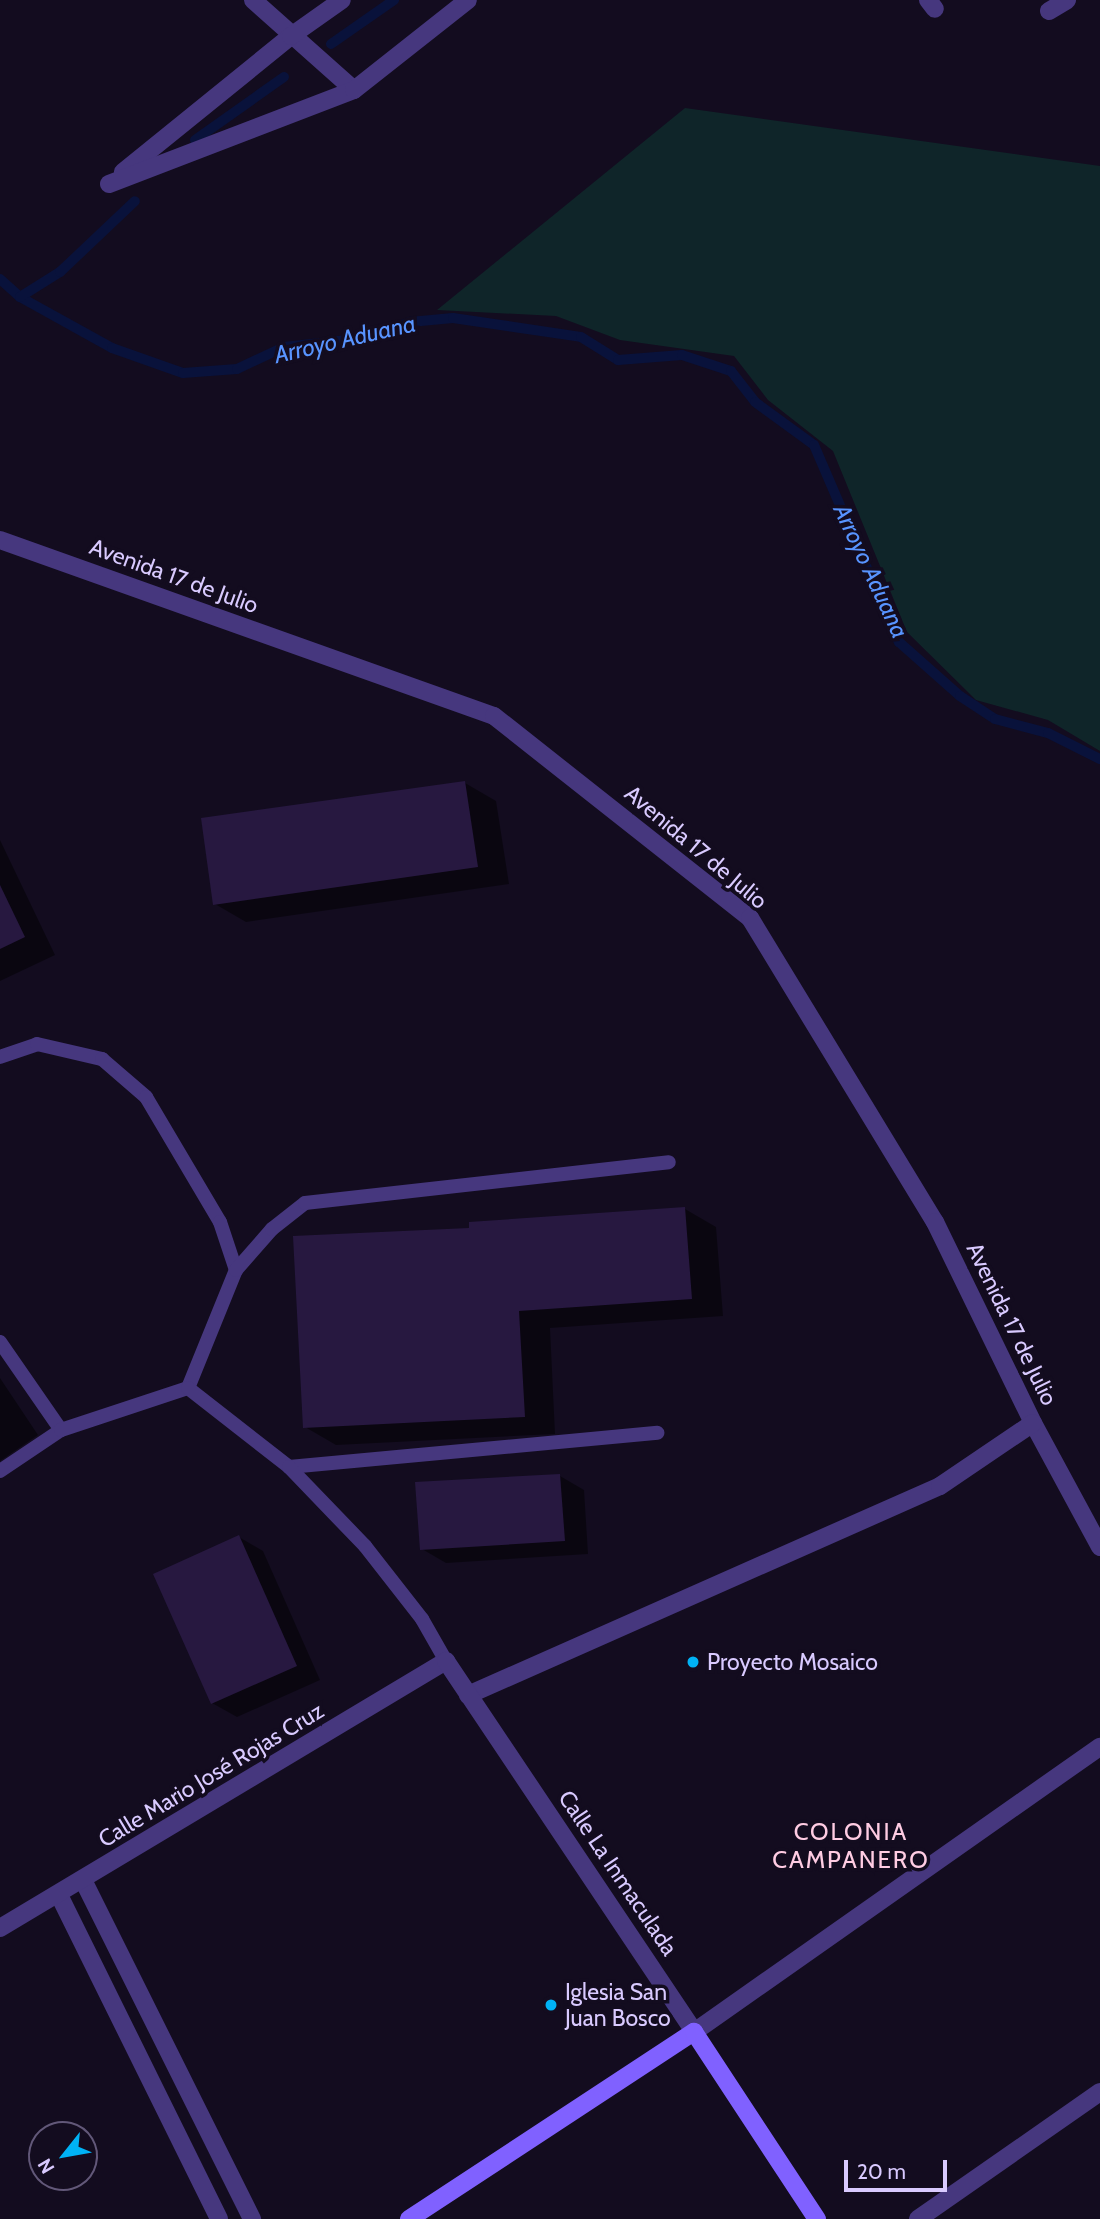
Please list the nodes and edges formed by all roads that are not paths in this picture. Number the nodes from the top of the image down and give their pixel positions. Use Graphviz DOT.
graph roads {
  1 [pos="253,0"];
  2 [pos="342,0"];
  3 [pos="468,0"];
  4 [pos="1067,0"];
  5 [pos="1049,11"];
  6 [pos="291,36"];
  7 [pos="354,90"];
  8 [pos="0,540"];
  9 [pos="0,1057"];
  10 [pos="669,1163"];
  11 [pos="236,1270"];
  12 [pos="0,1342"];
  13 [pos="188,1388"];
  14 [pos="1033,1423"];
  15 [pos="61,1430"];
  16 [pos="657,1433"];
  17 [pos="289,1467"];
  18 [pos="0,1471"];
  19 [pos="1100,1547"];
  20 [pos="446,1661"];
  21 [pos="468,1695"];
  22 [pos="1100,1747"];
  23 [pos="83,1880"];
  24 [pos="59,1895"];
  25 [pos="0,1928"];
  26 [pos="694,2032"];
  27 [pos="1100,2092"];
  28 [pos="219,2219"];
  29 [pos="252,2219"];
  30 [pos="409,2219"];
  31 [pos="817,2219"];
  32 [pos="918,2219"];
  1 -- 6 [label="street"];
  2 -- 6 [label="street"];
  3 -- 7 [label="street"];
  4 -- 5 [label="street"];
  6 -- 7 [label="street"];
  6 -- 7 [label="street"];
  8 -- 14 [label="street, Avenida 17 de Julio"];
  9 -- 11 [label="lane"];
  10 -- 11 [label="lane"];
  11 -- 13 [label="lane"];
  12 -- 15 [label="lane"];
  13 -- 15 [label="lane"];
  13 -- 17 [label="lane"];
  14 -- 19 [label="street, Avenida 17 de Julio"];
  14 -- 21 [label="street"];
  15 -- 18 [label="lane"];
  16 -- 17 [label="lane"];
  17 -- 20 [label="lane"];
  20 -- 21 [label="street, Calle La Inmaculada"];
  20 -- 23 [label="street, Calle Mario José Rojas Cruz"];
  21 -- 26 [label="street, Calle La Inmaculada"];
  22 -- 26 [label="street"];
  23 -- 24 [label="street, Calle Mario José Rojas Cruz"];
  23 -- 29 [label="street"];
  24 -- 25 [label="street, Calle Mario José Rojas Cruz"];
  24 -- 28 [label="street"];
  26 -- 30 [label="main road"];
  26 -- 31 [label="main road, Calle La Inmaculada"];
  27 -- 32 [label="street"];
}
